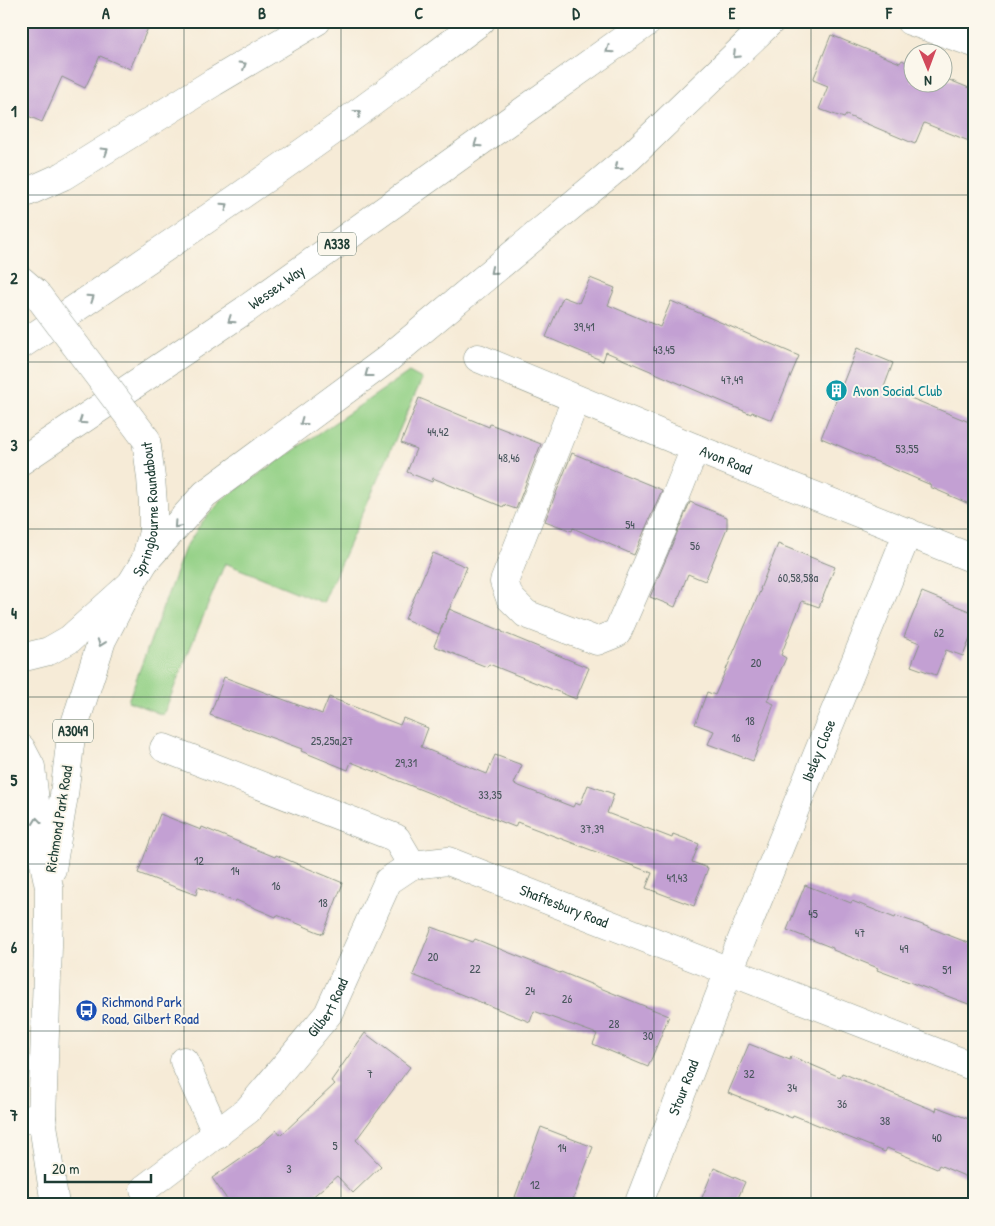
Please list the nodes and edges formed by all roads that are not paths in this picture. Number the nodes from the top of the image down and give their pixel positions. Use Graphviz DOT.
graph roads {
  1 [pos="317,21"];
  2 [pos="481,21"];
  3 [pos="649,21"];
  4 [pos="771,21"];
  5 [pos="910,21"];
  6 [pos="970,21"];
  7 [pos="974,32"];
  8 [pos="974,43"];
  9 [pos="21,195"];
  10 [pos="29,286"];
  11 [pos="21,345"];
  12 [pos="478,358"];
  13 [pos="576,399"];
  14 [pos="695,448"];
  15 [pos="21,461"];
  16 [pos="908,532"];
  17 [pos="974,559"];
  18 [pos="145,561"];
  19 [pos="131,584"];
  20 [pos="21,658"];
  21 [pos="21,748"];
  22 [pos="164,748"];
  23 [pos="412,865"];
  24 [pos="48,887"];
  25 [pos="729,971"];
  26 [pos="184,1061"];
  27 [pos="974,1067"];
  28 [pos="32,1119"];
  29 [pos="217,1135"];
  30 [pos="144,1188"];
  31 [pos="55,1205"];
  32 [pos="638,1205"];
  9 -- 1 [label="main road, one-way"];
  11 -- 2 [label="main road, one-way"];
  3 -- 15 [label="main road, Wessex Way / A338, one-way"];
  4 -- 18 [label="main road, one-way"];
  5 -- 8 [label="main road"];
  6 -- 7 [label="main road"];
  10 -- 18 [label="main road, Springbourne Roundabout / A3049, bridge"];
  12 -- 13 [label="main road, Avon Road"];
  13 -- 14 [label="main road, Avon Road"];
  13 -- 14 [label="main road"];
  14 -- 16 [label="main road, Avon Road"];
  16 -- 17 [label="main road, Avon Road"];
  16 -- 25 [label="main road, Ibsley Close"];
  18 -- 19 [label="main road, Springbourne Roundabout / A3049"];
  19 -- 20 [label="main road, Springbourne Roundabout / A3049"];
  19 -- 24 [label="main road, Richmond Park Road / A3049, one-way"];
  24 -- 21 [label="main road, Richmond Park Road / A3049, one-way"];
  22 -- 23 [label="main road"];
  23 -- 25 [label="main road, Shaftesbury Road"];
  23 -- 29 [label="main road, Gilbert Road"];
  24 -- 28 [label="main road, Richmond Park Road / A3049"];
  25 -- 27 [label="main road, Shaftesbury Road"];
  25 -- 32 [label="main road, Stour Road"];
  26 -- 29 [label="main road"];
  28 -- 31 [label="main road, Richmond Park Road / A3049"];
  29 -- 30 [label="main road, Gilbert Road"];
}
